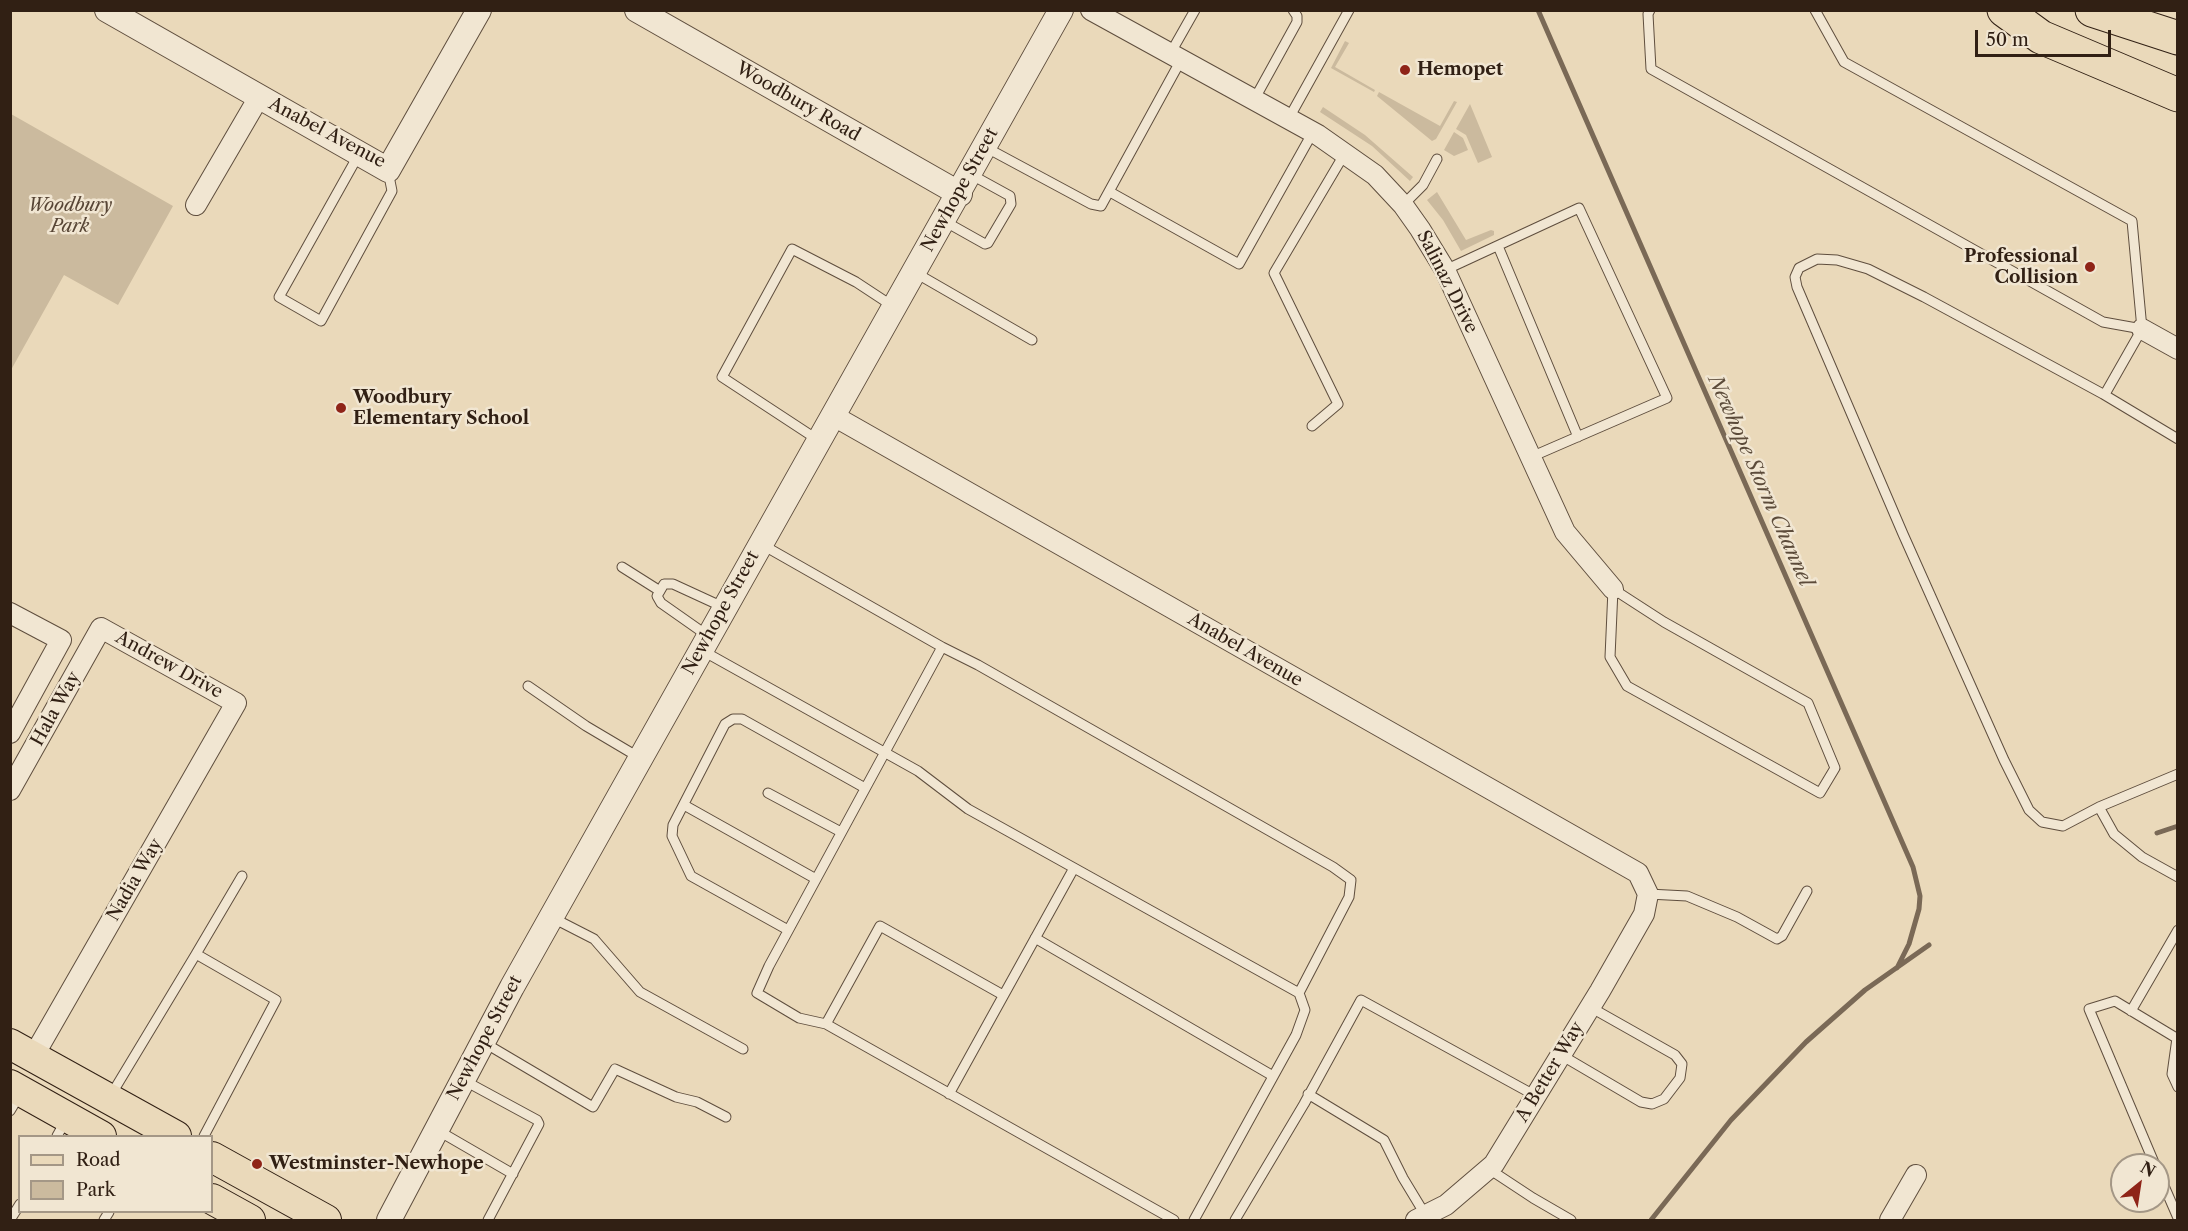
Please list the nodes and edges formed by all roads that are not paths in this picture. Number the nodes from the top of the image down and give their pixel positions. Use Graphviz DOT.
graph roads {
  1 [pos="107,10"];
  2 [pos="479,10"];
  3 [pos="637,10"];
  4 [pos="1061,10"];
  5 [pos="1091,10"];
  6 [pos="1195,10"];
  7 [pos="1293,10"];
  8 [pos="1349,10"];
  9 [pos="1650,10"];
  10 [pos="1815,10"];
  11 [pos="2004,10"];
  12 [pos="2092,10"];
  13 [pos="2178,38"];
  14 [pos="1176,57"];
  15 [pos="2178,94"];
  16 [pos="259,97"];
  17 [pos="1254,99"];
  18 [pos="1289,118"];
  19 [pos="1313,132"];
  20 [pos="985,147"];
  21 [pos="1345,153"];
  22 [pos="360,154"];
  23 [pos="1437,159"];
  24 [pos="388,170"];
  25 [pos="965,184"];
  26 [pos="1110,192"];
  27 [pos="196,205"];
  28 [pos="1403,205"];
  29 [pos="944,221"];
  30 [pos="1498,246"];
  31 [pos="1445,270"];
  32 [pos="914,272"];
  33 [pos="894,307"];
  34 [pos="2142,329"];
  35 [pos="1032,340"];
  36 [pos="2178,349"];
  37 [pos="2105,394"];
  38 [pos="832,415"];
  39 [pos="1312,426"];
  40 [pos="1578,437"];
  41 [pos="2178,439"];
  42 [pos="818,440"];
  43 [pos="1531,456"];
  44 [pos="760,544"];
  45 [pos="621,567"];
  46 [pos="1613,589"];
  47 [pos="660,591"];
  48 [pos="724,608"];
  49 [pos="10,613"];
  50 [pos="101,628"];
  51 [pos="705,643"];
  52 [pos="942,647"];
  53 [pos="528,686"];
  54 [pos="236,703"];
  55 [pos="10,733"];
  56 [pos="884,753"];
  57 [pos="640,758"];
  58 [pos="2178,774"];
  59 [pos="865,788"];
  60 [pos="10,790"];
  61 [pos="768,793"];
  62 [pos="684,805"];
  63 [pos="2099,807"];
  64 [pos="841,832"];
  65 [pos="1074,867"];
  66 [pos="242,876"];
  67 [pos="2178,877"];
  68 [pos="816,879"];
  69 [pos="1807,891"];
  70 [pos="1648,894"];
  71 [pos="551,917"];
  72 [pos="788,930"];
  73 [pos="2178,930"];
  74 [pos="1035,939"];
  75 [pos="196,954"];
  76 [pos="1299,993"];
  77 [pos="1003,995"];
  78 [pos="1590,1007"];
  79 [pos="2131,1011"];
  80 [pos="826,1024"];
  81 [pos="2177,1038"];
  82 [pos="483,1042"];
  83 [pos="743,1049"];
  84 [pos="22,1050"];
  85 [pos="1561,1055"];
  86 [pos="1274,1076"];
  87 [pos="463,1080"];
  88 [pos="2178,1087"];
  89 [pos="948,1094"];
  90 [pos="1308,1095"];
  91 [pos="14,1096"];
  92 [pos="1536,1096"];
  93 [pos="109,1099"];
  94 [pos="726,1117"];
  95 [pos="63,1127"];
  96 [pos="437,1130"];
  97 [pos="93,1135"];
  98 [pos="172,1135"];
  99 [pos="205,1135"];
  100 [pos="2150,1153"];
  101 [pos="213,1158"];
  102 [pos="1489,1169"];
  103 [pos="513,1173"];
  104 [pos="1916,1175"];
  105 [pos="2170,1200"];
  106 [pos="18,1207"];
  107 [pos="2178,1218"];
  108 [pos="1424,1219"];
  109 [pos="10,1220"];
  110 [pos="326,1221"];
  111 [pos="389,1221"];
  112 [pos="488,1221"];
  113 [pos="1174,1221"];
  114 [pos="1194,1221"];
  115 [pos="1235,1221"];
  116 [pos="1570,1221"];
  117 [pos="1890,1221"];
  1 -- 16 [label="street, Anabel Avenue"];
  2 -- 24 [label="street, Anabel Avenue"];
  3 -- 25 [label="street, Woodbury Road"];
  4 -- 20 [label="street, Newhope Street"];
  5 -- 14 [label="street, Salinaz Drive"];
  6 -- 14 [label="lane"];
  7 -- 17 [label="lane"];
  8 -- 18 [label="lane"];
  9 -- 34 [label="lane"];
  10 -- 34 [label="lane"];
  11 -- 15 [label="highway"];
  12 -- 13 [label="highway"];
  14 -- 17 [label="street, Salinaz Drive"];
  14 -- 26 [label="lane"];
  16 -- 22 [label="street, Anabel Avenue"];
  16 -- 27 [label="street"];
  17 -- 18 [label="street, Salinaz Drive"];
  18 -- 19 [label="street, Salinaz Drive"];
  19 -- 21 [label="street, Salinaz Drive"];
  19 -- 26 [label="lane"];
  20 -- 25 [label="street, Newhope Street"];
  20 -- 26 [label="lane"];
  21 -- 28 [label="street, Salinaz Drive"];
  21 -- 39 [label="lane"];
  22 -- 24 [label="street, Anabel Avenue"];
  22 -- 24 [label="lane"];
  23 -- 28 [label="lane"];
  25 -- 29 [label="street, Newhope Street"];
  25 -- 29 [label="lane"];
  28 -- 31 [label="street, Salinaz Drive"];
  29 -- 32 [label="street, Newhope Street"];
  30 -- 31 [label="lane"];
  30 -- 40 [label="lane"];
  30 -- 40 [label="lane"];
  31 -- 43 [label="street, Salinaz Drive"];
  32 -- 33 [label="street, Newhope Street"];
  32 -- 35 [label="lane"];
  33 -- 38 [label="street, Newhope Street"];
  33 -- 42 [label="lane"];
  34 -- 36 [label="street"];
  34 -- 37 [label="lane"];
  37 -- 41 [label="lane"];
  37 -- 63 [label="lane"];
  38 -- 42 [label="street, Newhope Street"];
  38 -- 70 [label="street, Anabel Avenue"];
  40 -- 43 [label="lane"];
  42 -- 44 [label="street, Newhope Street"];
  43 -- 46 [label="street, Salinaz Drive"];
  44 -- 48 [label="street, Newhope Street"];
  44 -- 52 [label="lane"];
  45 -- 47 [label="lane"];
  46 -- 46 [label="lane"];
  47 -- 48 [label="lane"];
  47 -- 51 [label="lane"];
  48 -- 51 [label="street, Newhope Street"];
  49 -- 55 [label="street"];
  50 -- 54 [label="street, Andrew Drive"];
  50 -- 60 [label="street, Hala Way"];
  51 -- 56 [label="lane"];
  51 -- 57 [label="street, Newhope Street"];
  52 -- 56 [label="lane"];
  52 -- 76 [label="lane"];
  53 -- 57 [label="lane"];
  54 -- 84 [label="street, Nadia Way"];
  56 -- 59 [label="lane"];
  56 -- 65 [label="lane"];
  57 -- 71 [label="street, Newhope Street"];
  58 -- 63 [label="lane"];
  59 -- 62 [label="lane"];
  59 -- 64 [label="lane"];
  61 -- 64 [label="lane"];
  62 -- 68 [label="lane"];
  62 -- 72 [label="lane"];
  63 -- 67 [label="lane"];
  64 -- 68 [label="lane"];
  65 -- 74 [label="lane"];
  65 -- 76 [label="lane"];
  66 -- 75 [label="lane"];
  68 -- 72 [label="lane"];
  69 -- 70 [label="lane"];
  70 -- 78 [label="street, A Better Way"];
  71 -- 82 [label="street, Newhope Street"];
  71 -- 83 [label="lane"];
  72 -- 80 [label="lane"];
  73 -- 79 [label="lane"];
  74 -- 77 [label="lane"];
  74 -- 86 [label="lane"];
  75 -- 93 [label="lane"];
  75 -- 99 [label="lane"];
  76 -- 86 [label="lane"];
  77 -- 80 [label="lane"];
  77 -- 89 [label="lane"];
  78 -- 85 [label="street, A Better Way"];
  78 -- 85 [label="lane"];
  79 -- 81 [label="lane"];
  79 -- 100 [label="lane"];
  80 -- 89 [label="lane"];
  81 -- 88 [label="lane"];
  82 -- 87 [label="street, Newhope Street"];
  82 -- 94 [label="lane"];
  84 -- 93 [label="main road"];
  85 -- 92 [label="street, A Better Way"];
  86 -- 114 [label="lane"];
  87 -- 96 [label="street, Newhope Street"];
  87 -- 103 [label="lane"];
  89 -- 113 [label="lane"];
  90 -- 92 [label="lane"];
  90 -- 108 [label="lane"];
  90 -- 115 [label="lane"];
  91 -- 95 [label="main road"];
  92 -- 102 [label="street, A Better Way"];
  93 -- 98 [label="main road"];
  95 -- 97 [label="main road"];
  96 -- 103 [label="lane"];
  96 -- 111 [label="street, Newhope Street"];
  101 -- 110 [label="main road"];
  102 -- 108 [label="street, A Better Way"];
  102 -- 116 [label="lane"];
  103 -- 112 [label="lane"];
  104 -- 117 [label="street"];
  105 -- 107 [label="lane"];
  106 -- 109 [label="lane"];
}
